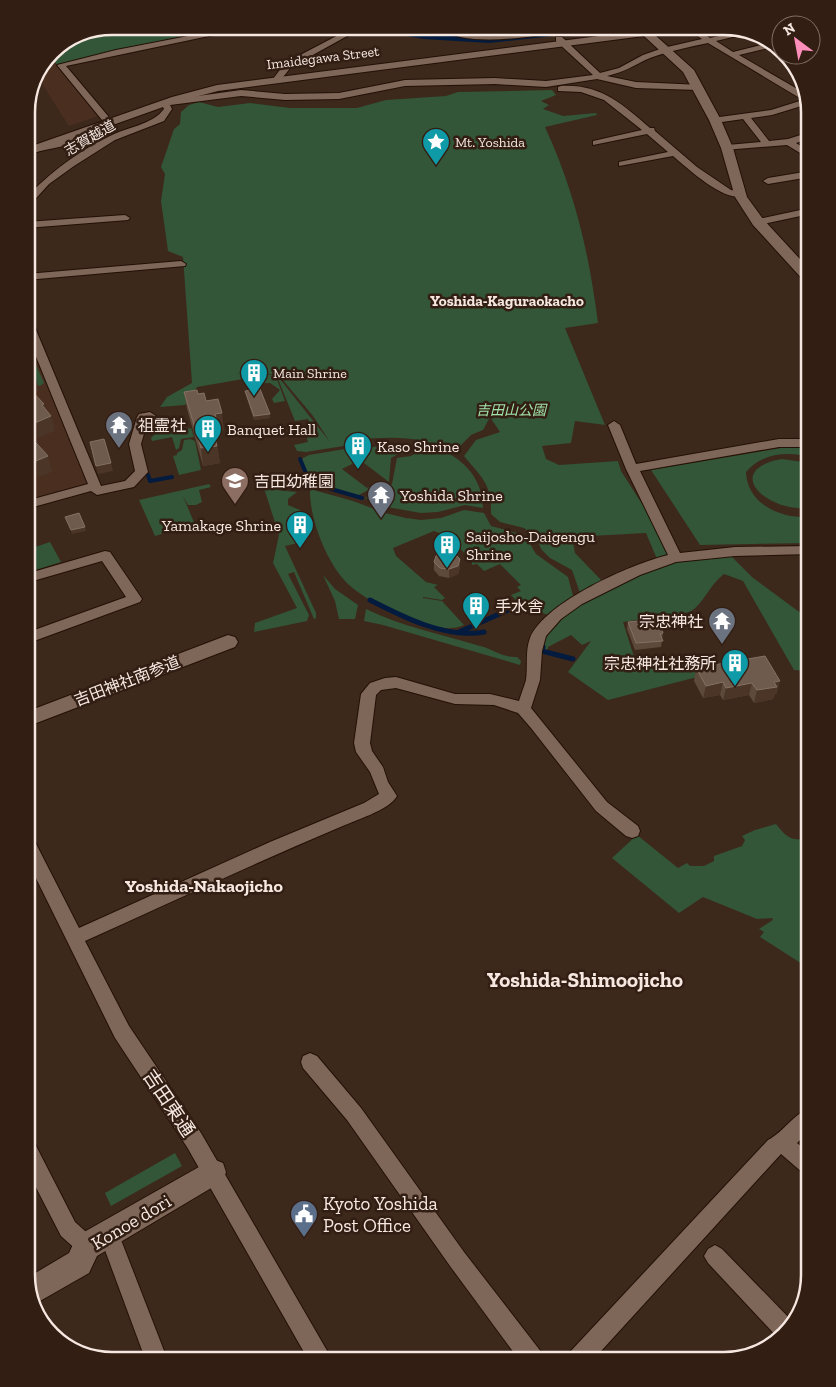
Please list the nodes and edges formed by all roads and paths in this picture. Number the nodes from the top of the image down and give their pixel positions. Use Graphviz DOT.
graph roads {
  1 [pos="207,35"];
  2 [pos="345,35"];
  3 [pos="458,35"];
  4 [pos="513,35"];
  5 [pos="600,35"];
  6 [pos="652,35"];
  7 [pos="702,35"];
  8 [pos="731,35"];
  9 [pos="710,40"];
  10 [pos="561,41"];
  11 [pos="764,47"];
  12 [pos="666,50"];
  13 [pos="733,54"];
  14 [pos="279,76"];
  15 [pos="600,77"];
  16 [pos="511,82"];
  17 [pos="698,87"];
  18 [pos="798,93"];
  19 [pos="165,103"];
  20 [pos="800,103"];
  21 [pos="745,116"];
  22 [pos="715,120"];
  23 [pos="103,122"];
  24 [pos="651,130"];
  25 [pos="82,136"];
  26 [pos="112,138"];
  27 [pos="801,138"];
  28 [pos="596,142"];
  29 [pos="790,142"];
  30 [pos="767,144"];
  31 [pos="35,146"];
  32 [pos="35,146"];
  33 [pos="727,148"];
  34 [pos="93,149"];
  35 [pos="801,150"];
  36 [pos="676,153"];
  37 [pos="622,164"];
  38 [pos="801,176"];
  39 [pos="768,181"];
  40 [pos="35,194"];
  41 [pos="740,194"];
  42 [pos="801,213"];
  43 [pos="125,218"];
  44 [pos="758,222"];
  45 [pos="35,223"];
  46 [pos="181,264"];
  47 [pos="801,268"];
  48 [pos="35,276"];
  49 [pos="35,340"];
  50 [pos="150,416"];
  51 [pos="614,425"];
  52 [pos="801,443"];
  53 [pos="632,469"];
  54 [pos="96,489"];
  55 [pos="35,503"];
  56 [pos="801,550"];
  57 [pos="676,558"];
  58 [pos="35,576"];
  59 [pos="35,636"];
  60 [pos="228,642"];
  61 [pos="523,709"];
  62 [pos="35,717"];
  63 [pos="632,831"];
  64 [pos="35,858"];
  65 [pos="75,938"];
  66 [pos="310,1062"];
  67 [pos="801,1126"];
  68 [pos="783,1143"];
  69 [pos="801,1158"];
  70 [pos="35,1165"];
  71 [pos="214,1172"];
  72 [pos="98,1240"];
  73 [pos="715,1256"];
  74 [pos="36,1289"];
  75 [pos="782,1326"];
  76 [pos="153,1352"];
  77 [pos="317,1352"];
  78 [pos="527,1352"];
  79 [pos="585,1352"];
  1 -- 23 [label="street"];
  2 -- 14 [label="street"];
  3 -- 4 [label="street"];
  5 -- 10 [label="main road, Imaidegawa Street"];
  6 -- 12 [label="main road"];
  7 -- 9 [label="street"];
  8 -- 9 [label="street"];
  9 -- 12 [label="street"];
  9 -- 13 [label="street"];
  10 -- 14 [label="main road, Imaidegawa Street"];
  10 -- 15 [label="street"];
  11 -- 13 [label="street"];
  12 -- 15 [label="street"];
  12 -- 17 [label="main road"];
  13 -- 18 [label="street"];
  14 -- 19 [label="main road, Imaidegawa Street"];
  14 -- 23 [label="main road, Imaidegawa Street"];
  15 -- 16 [label="street"];
  15 -- 17 [label="street"];
  16 -- 19 [label="street"];
  16 -- 24 [label="street"];
  17 -- 22 [label="main road"];
  19 -- 23 [label="main road, Imaidegawa Street"];
  19 -- 26 [label="street, 志賀越道"];
  20 -- 21 [label="street"];
  21 -- 22 [label="street"];
  21 -- 30 [label="street"];
  22 -- 33 [label="main road"];
  23 -- 25 [label="main road, Imaidegawa Street"];
  23 -- 26 [label="street"];
  23 -- 31 [label="main road, Imaidegawa Street"];
  24 -- 28 [label="street"];
  24 -- 36 [label="street"];
  25 -- 32 [label="main road, Imaidegawa Street"];
  25 -- 34 [label="street"];
  26 -- 34 [label="street, 志賀越道"];
  27 -- 29 [label="street"];
  29 -- 30 [label="street"];
  29 -- 35 [label="street"];
  30 -- 33 [label="street"];
  33 -- 41 [label="main road"];
  34 -- 40 [label="street, 志賀越道"];
  36 -- 37 [label="street"];
  36 -- 41 [label="street"];
  38 -- 39 [label="street"];
  41 -- 44 [label="main road"];
  42 -- 44 [label="street"];
  43 -- 45 [label="street"];
  44 -- 47 [label="main road"];
  46 -- 48 [label="street"];
  49 -- 54 [label="street"];
  50 -- 54 [label="street"];
  51 -- 53 [label="street"];
  52 -- 53 [label="street"];
  53 -- 57 [label="street"];
  54 -- 55 [label="street"];
  56 -- 57 [label="street"];
  57 -- 61 [label="street"];
  58 -- 59 [label="street"];
  60 -- 62 [label="main road, 吉田神社南参道"];
  61 -- 63 [label="street"];
  61 -- 65 [label="street"];
  64 -- 65 [label="street, 吉田東通"];
  65 -- 71 [label="street, 吉田東通"];
  66 -- 78 [label="street"];
  67 -- 68 [label="street"];
  68 -- 69 [label="street"];
  68 -- 79 [label="street"];
  70 -- 72 [label="street"];
  71 -- 72 [label="main road, Konoe dori"];
  71 -- 77 [label="street, 吉田東通"];
  72 -- 74 [label="main road, Konoe dori"];
  72 -- 76 [label="street"];
  73 -- 75 [label="street"];
}
